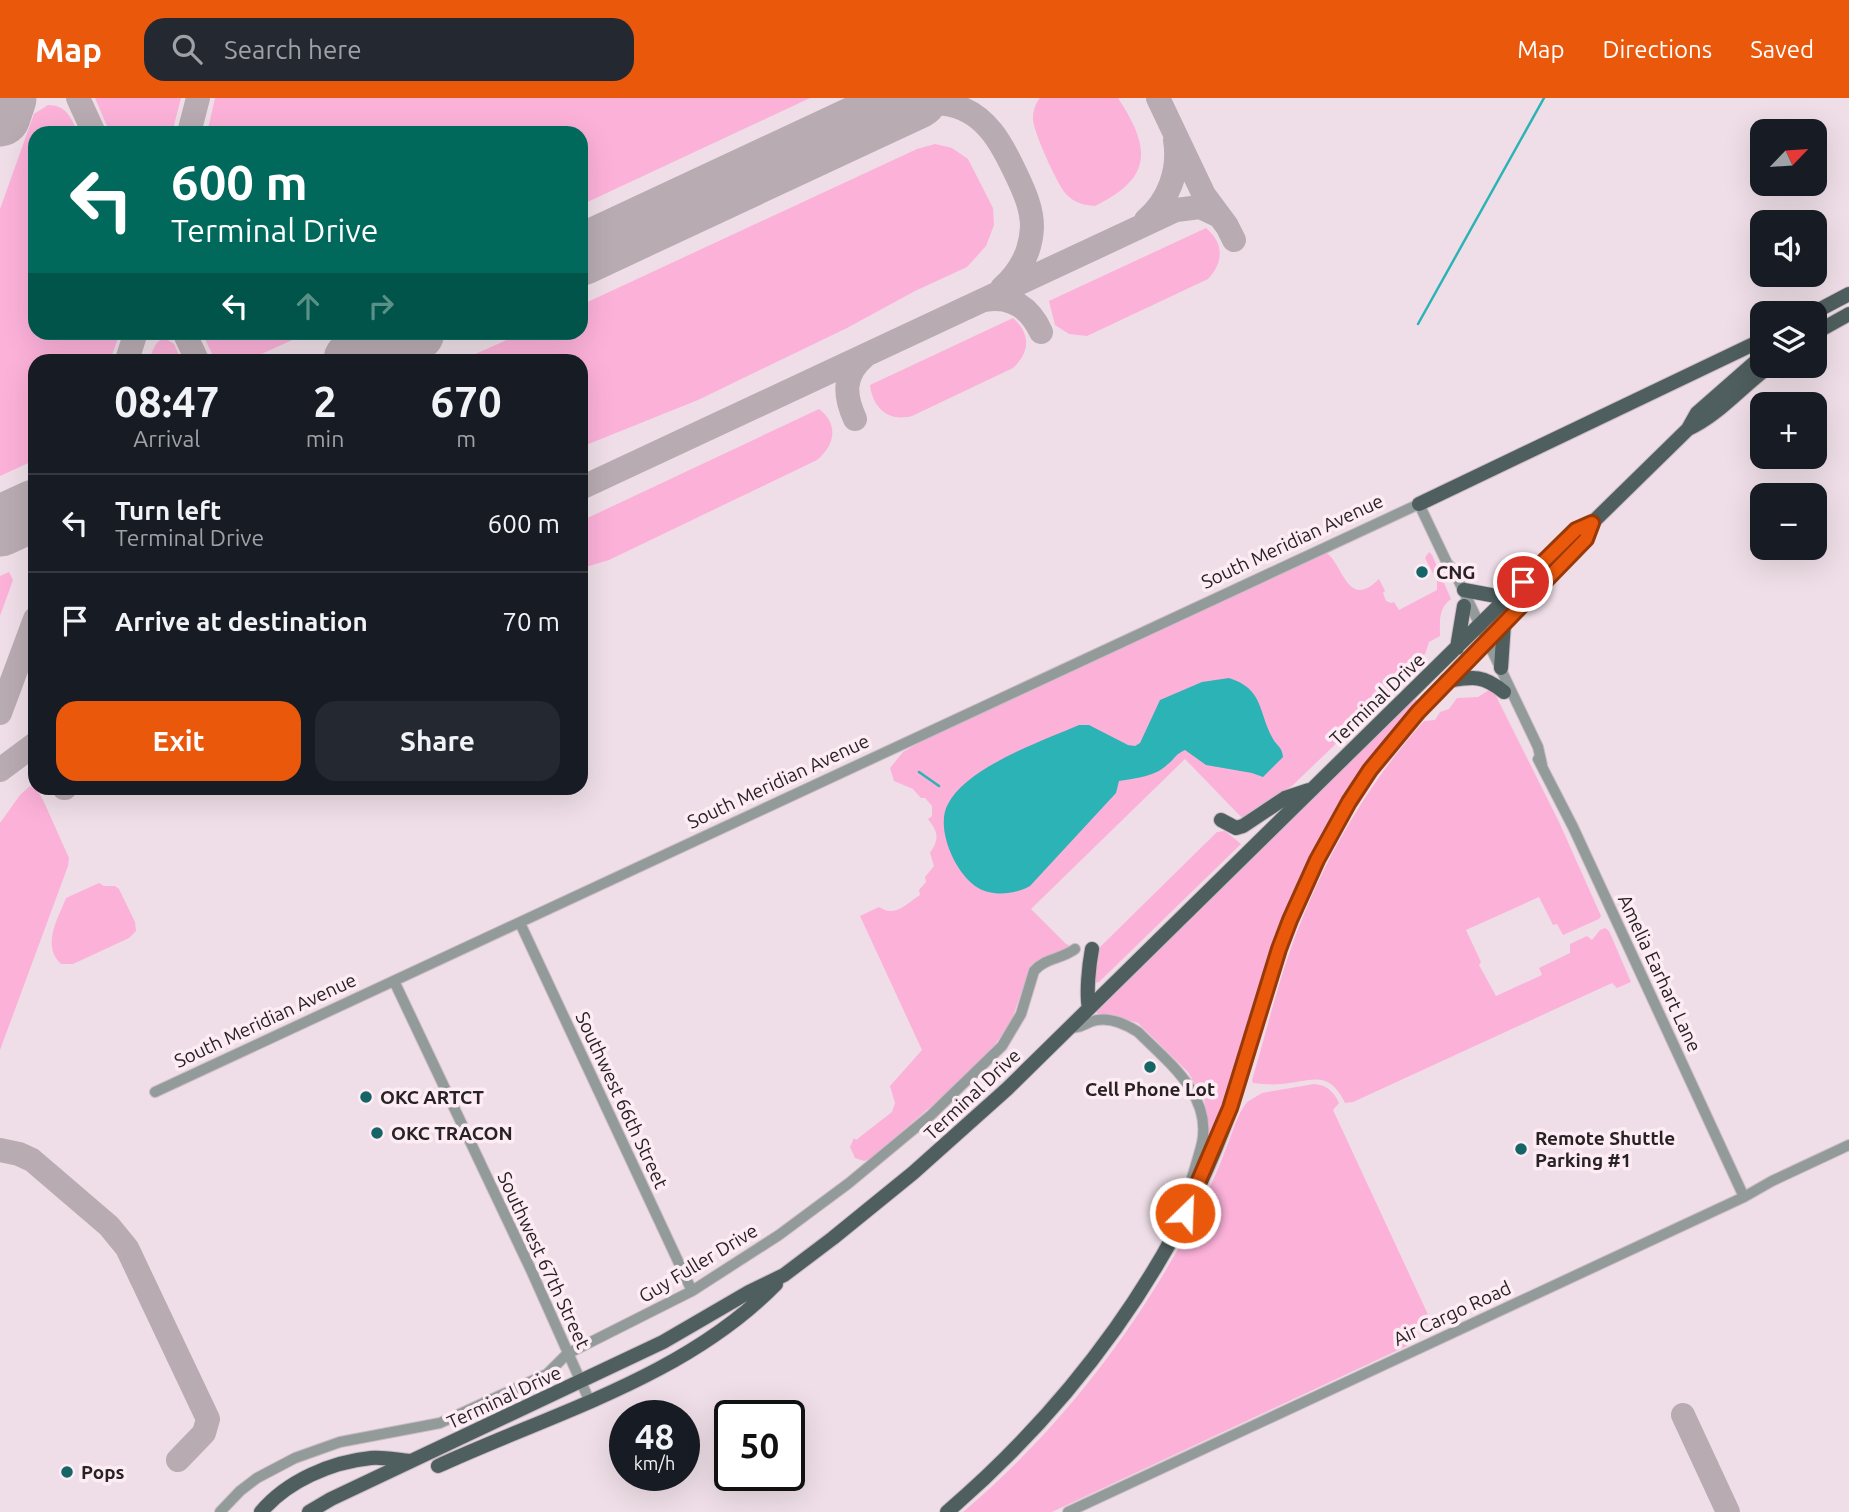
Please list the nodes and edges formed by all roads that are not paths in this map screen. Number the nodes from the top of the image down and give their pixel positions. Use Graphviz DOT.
graph roads {
  1 [pos="1845,296"];
  2 [pos="1827,313"];
  3 [pos="1849,314"];
  4 [pos="1827,320"];
  5 [pos="1750,346"];
  6 [pos="1750,366"];
  7 [pos="1752,378"];
  8 [pos="1688,429"];
  9 [pos="1419,504"];
  10 [pos="1592,523"];
  11 [pos="1447,563"];
  12 [pos="1464,590"];
  13 [pos="1507,598"];
  14 [pos="1464,606"];
  15 [pos="1504,623"];
  16 [pos="1478,628"];
  17 [pos="1485,642"];
  18 [pos="1457,648"];
  19 [pos="1501,668"];
  20 [pos="1446,681"];
  21 [pos="1504,692"];
  22 [pos="1542,765"];
  23 [pos="1314,788"];
  24 [pos="1221,820"];
  25 [pos="520,923"];
  26 [pos="1075,949"];
  27 [pos="1092,949"];
  28 [pos="394,981"];
  29 [pos="1089,1009"];
  30 [pos="1069,1028"];
  31 [pos="155,1092"];
  32 [pos="1849,1145"];
  33 [pos="1744,1197"];
  34 [pos="1177,1228"];
  35 [pos="784,1275"];
  36 [pos="692,1291"];
  37 [pos="567,1354"];
  38 [pos="580,1382"];
  39 [pos="590,1402"];
  40 [pos="468,1435"];
  41 [pos="475,1449"];
  42 [pos="411,1461"];
  43 [pos="438,1466"];
  44 [pos="220,1512"];
  45 [pos="261,1512"];
  46 [pos="309,1512"];
  47 [pos="947,1512"];
  48 [pos="1068,1512"];
  1 -- 2 [label="main road"];
  3 -- 4 [label="main road"];
  5 -- 9 [label="main road"];
  6 -- 8 [label="main road, Terminal Drive"];
  7 -- 8 [label="main road, Terminal Drive"];
  8 -- 10 [label="main road, Terminal Drive"];
  9 -- 11 [label="street, Amelia Earhart Lane"];
  9 -- 25 [label="street, South Meridian Avenue"];
  10 -- 13 [label="main road, Terminal Drive"];
  10 -- 15 [label="main road, Terminal Drive"];
  11 -- 12 [label="street, Amelia Earhart Lane"];
  11 -- 14 [label="street, Amelia Earhart Lane"];
  12 -- 13 [label="main road"];
  12 -- 16 [label="street, Amelia Earhart Lane"];
  13 -- 16 [label="main road, Terminal Drive"];
  14 -- 16 [label="street, Amelia Earhart Lane"];
  14 -- 18 [label="main road"];
  15 -- 17 [label="main road, Terminal Drive"];
  15 -- 19 [label="main road"];
  16 -- 17 [label="street, Amelia Earhart Lane"];
  16 -- 18 [label="main road, Terminal Drive"];
  17 -- 19 [label="street, Amelia Earhart Lane"];
  17 -- 20 [label="main road, Terminal Drive"];
  17 -- 21 [label="street, Amelia Earhart Lane"];
  18 -- 23 [label="main road, Terminal Drive"];
  19 -- 22 [label="street, Amelia Earhart Lane"];
  20 -- 21 [label="main road"];
  20 -- 34 [label="main road, Terminal Drive"];
  21 -- 22 [label="street, Amelia Earhart Lane"];
  22 -- 33 [label="street, Amelia Earhart Lane"];
  23 -- 24 [label="main road"];
  23 -- 29 [label="main road, Terminal Drive"];
  25 -- 28 [label="street, South Meridian Avenue"];
  25 -- 36 [label="street, Southwest 66th Street"];
  26 -- 36 [label="street, Guy Fuller Drive"];
  27 -- 29 [label="main road"];
  28 -- 31 [label="street, South Meridian Avenue"];
  28 -- 37 [label="street, Southwest 67th Street"];
  29 -- 30 [label="main road, Terminal Drive"];
  30 -- 34 [label="street"];
  30 -- 35 [label="main road, Terminal Drive"];
  32 -- 33 [label="street, Air Cargo Road"];
  33 -- 48 [label="street, Air Cargo Road"];
  34 -- 47 [label="main road, Terminal Drive"];
  35 -- 38 [label="main road, Terminal Drive"];
  35 -- 39 [label="main road"];
  36 -- 37 [label="street, Guy Fuller Drive"];
  37 -- 38 [label="street, Southwest 67th Street"];
  37 -- 44 [label="street, Guy Fuller Drive"];
  38 -- 39 [label="street, Southwest 67th Street"];
  38 -- 40 [label="main road, Terminal Drive"];
  39 -- 41 [label="main road"];
  40 -- 41 [label="main road"];
  40 -- 42 [label="main road, Terminal Drive"];
  41 -- 43 [label="main road"];
  42 -- 45 [label="main road"];
  42 -- 46 [label="main road, Terminal Drive"];
}
